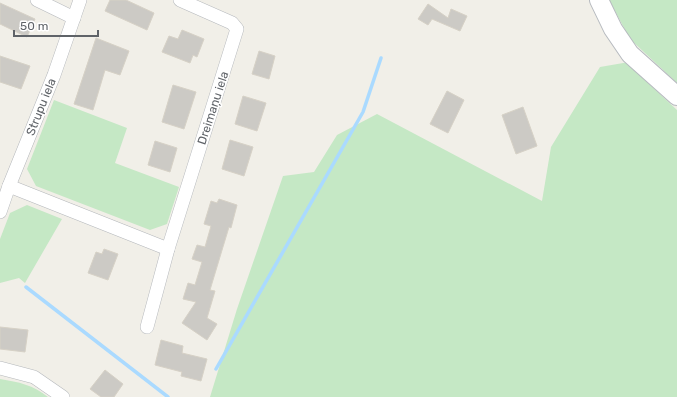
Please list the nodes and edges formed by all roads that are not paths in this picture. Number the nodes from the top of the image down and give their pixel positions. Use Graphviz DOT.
graph roads {
  1 [pos="37,0"];
  2 [pos="80,0"];
  3 [pos="180,0"];
  4 [pos="598,0"];
  5 [pos="74,18"];
  6 [pos="677,96"];
  7 [pos="9,186"];
  8 [pos="0,212"];
  9 [pos="168,249"];
  10 [pos="147,327"];
  11 [pos="0,368"];
  12 [pos="63,397"];
  1 -- 5 [label="street"];
  2 -- 5 [label="street, Strupu iela"];
  3 -- 9 [label="street, Dreimaņu iela"];
  4 -- 6 [label="street"];
  5 -- 7 [label="street, Strupu iela"];
  7 -- 8 [label="street, Strupu iela"];
  7 -- 9 [label="street"];
  9 -- 10 [label="street, Dreimaņu iela"];
  11 -- 12 [label="street"];
}
